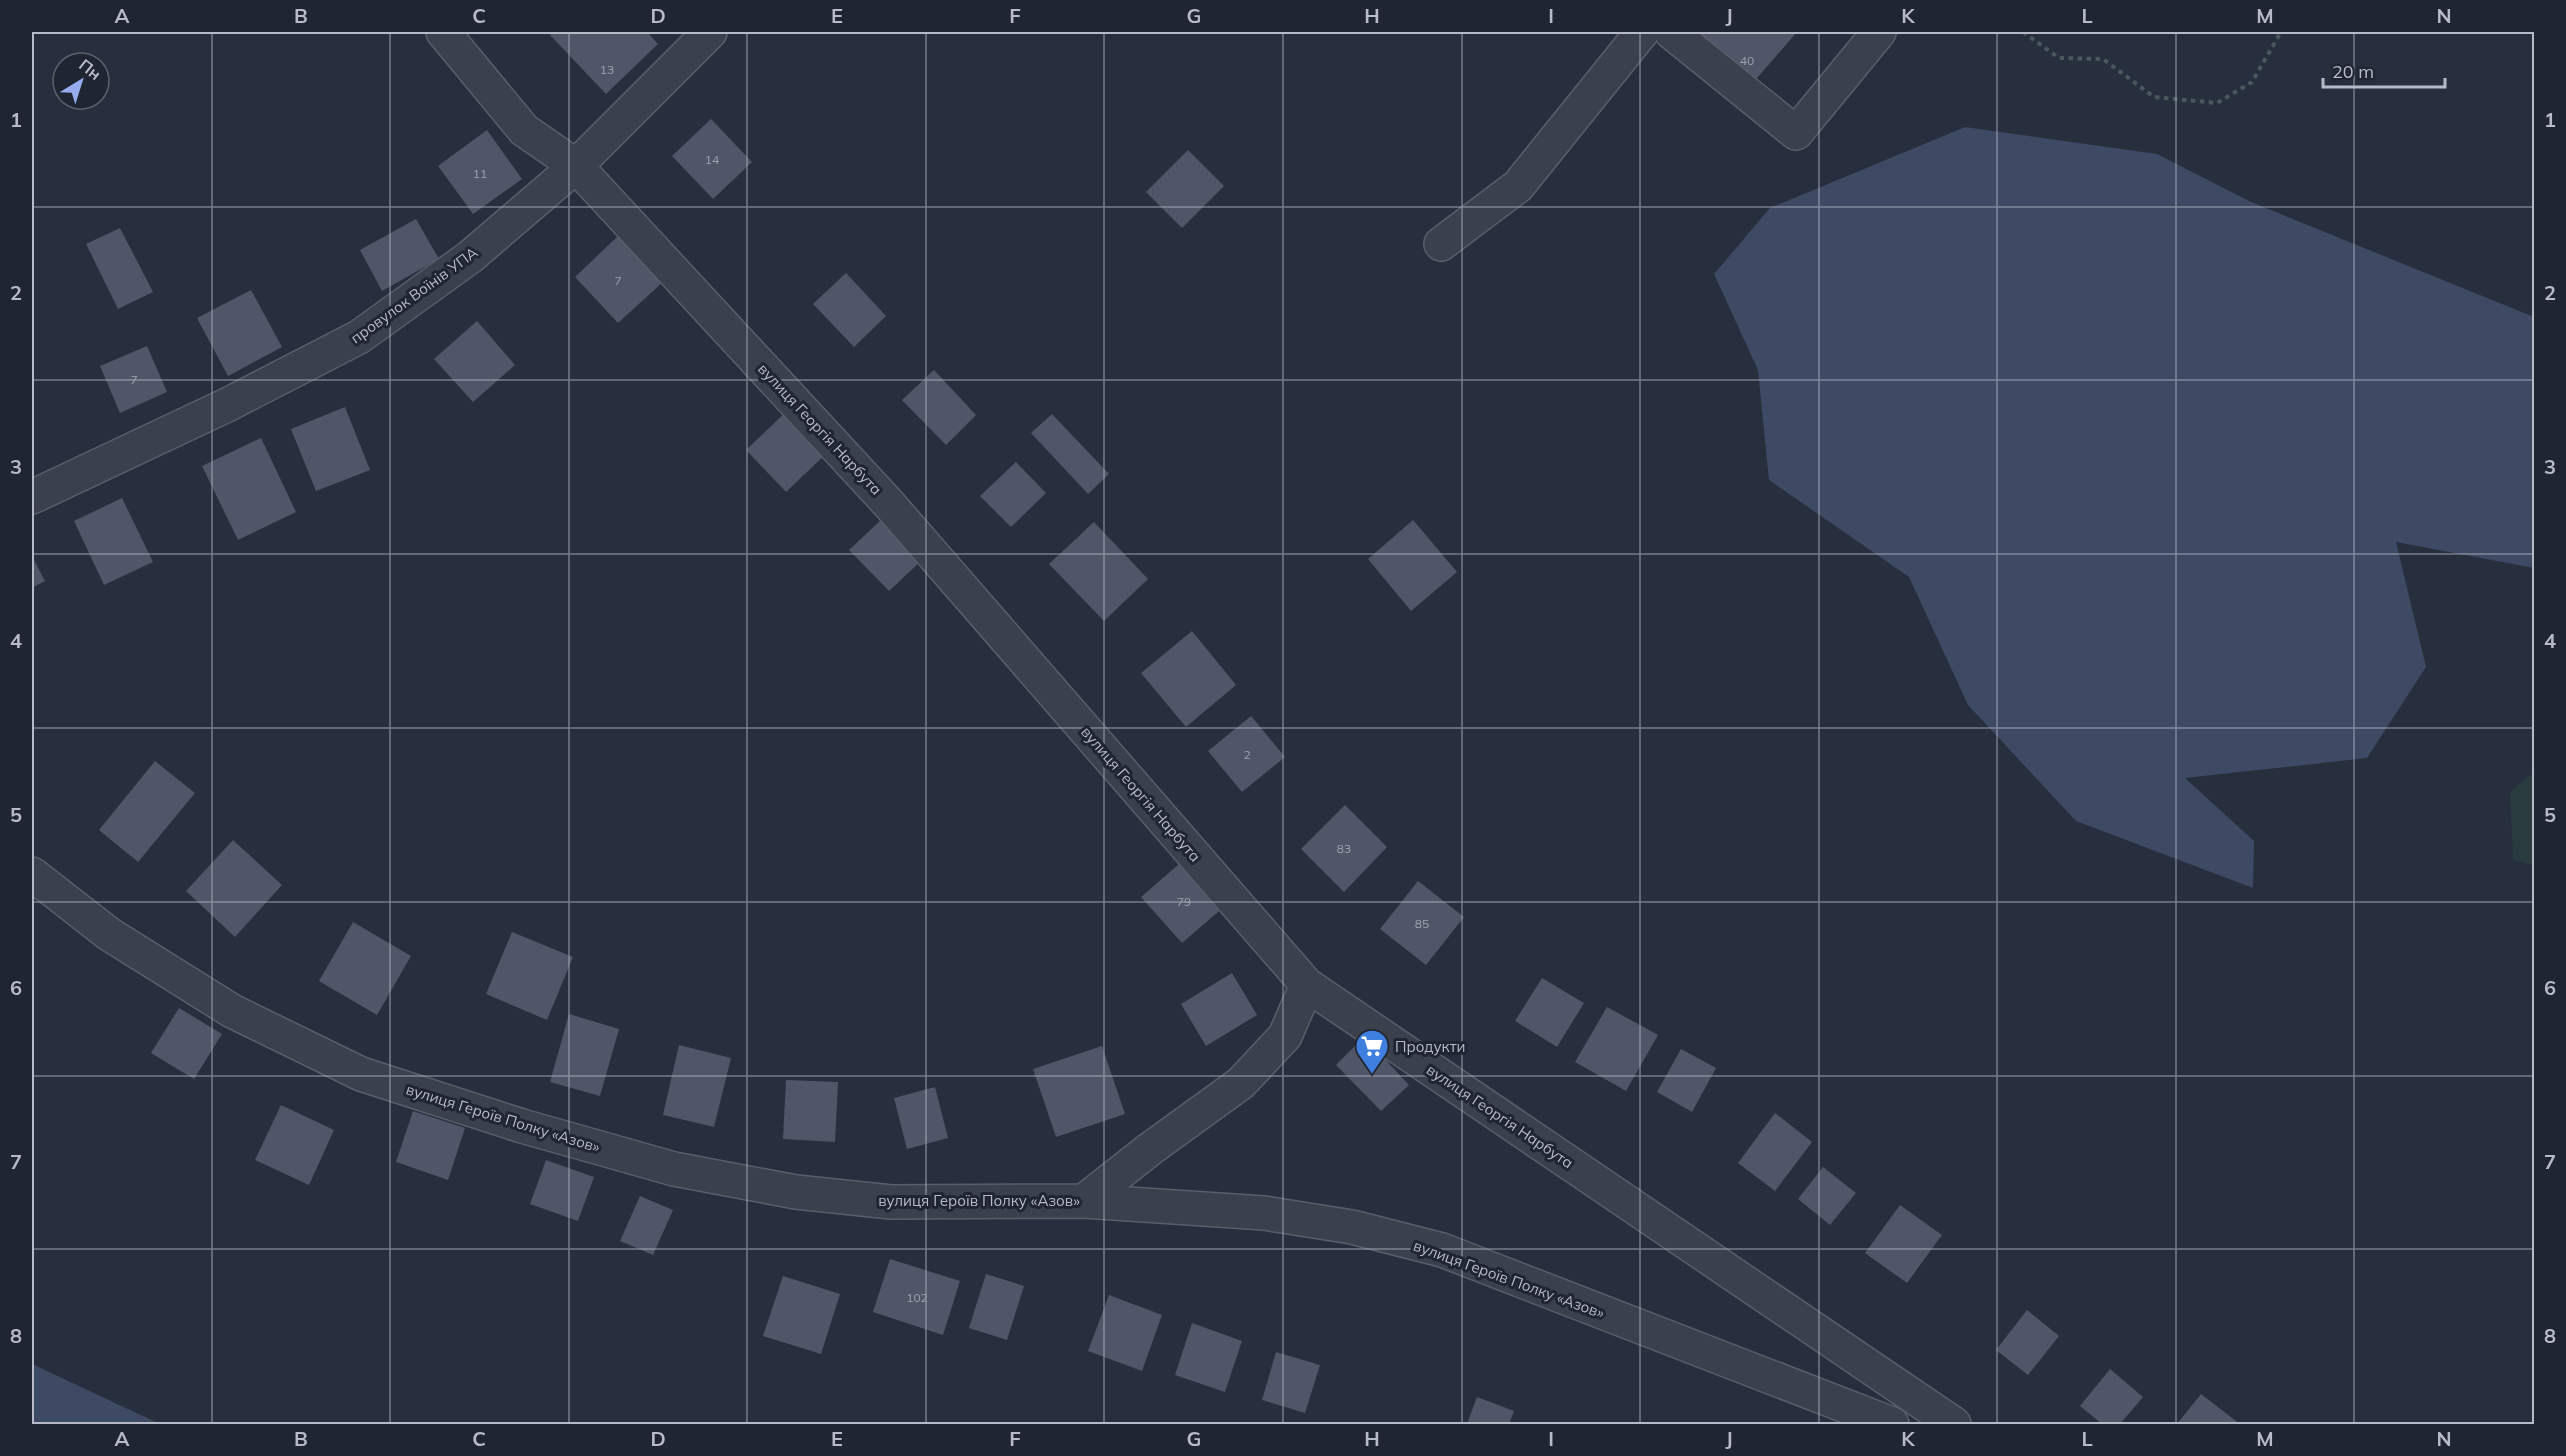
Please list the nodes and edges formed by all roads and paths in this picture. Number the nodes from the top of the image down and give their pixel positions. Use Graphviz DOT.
graph roads {
  1 [pos="444,32"];
  2 [pos="710,32"];
  3 [pos="1642,32"];
  4 [pos="1671,32"];
  5 [pos="1879,32"];
  6 [pos="2023,32"];
  7 [pos="2281,32"];
  8 [pos="576,166"];
  9 [pos="1441,244"];
  10 [pos="32,497"];
  11 [pos="32,874"];
  12 [pos="1307,985"];
  13 [pos="1084,1201"];
  14 [pos="1892,1425"];
  15 [pos="1954,1425"];
  1 -- 8 [label="street, вулиця Георгія Нарбута"];
  2 -- 8 [label="street, провулок Воїнів УПА"];
  3 -- 9 [label="street"];
  4 -- 5 [label="street"];
  6 -- 7 [label="path"];
  8 -- 10 [label="street, провулок Воїнів УПА"];
  8 -- 12 [label="street, вулиця Георгія Нарбута"];
  11 -- 13 [label="street, вулиця Героїв Полку «Азов»"];
  12 -- 13 [label="street"];
  12 -- 15 [label="street, вулиця Георгія Нарбута"];
  13 -- 14 [label="street, вулиця Героїв Полку «Азов»"];
}
